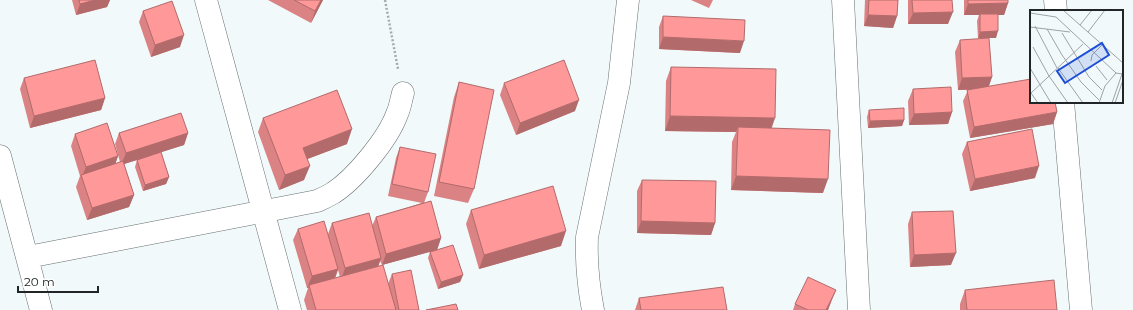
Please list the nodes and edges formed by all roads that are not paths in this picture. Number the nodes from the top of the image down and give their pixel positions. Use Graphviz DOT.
graph roads {
  1 [pos="206,0"];
  2 [pos="628,0"];
  3 [pos="843,0"];
  4 [pos="1055,0"];
  5 [pos="1056,10"];
  6 [pos="403,93"];
  7 [pos="1063,103"];
  8 [pos="0,156"];
  9 [pos="263,211"];
  10 [pos="28,257"];
  11 [pos="41,310"];
  12 [pos="290,310"];
  13 [pos="594,310"];
  14 [pos="859,310"];
  15 [pos="1081,310"];
  1 -- 9 [label="street"];
  2 -- 13 [label="street"];
  3 -- 14 [label="street"];
  4 -- 5 [label="street"];
  6 -- 9 [label="street"];
  7 -- 15 [label="street"];
  8 -- 10 [label="street"];
  9 -- 10 [label="street"];
  9 -- 12 [label="street"];
  10 -- 11 [label="street"];
}
